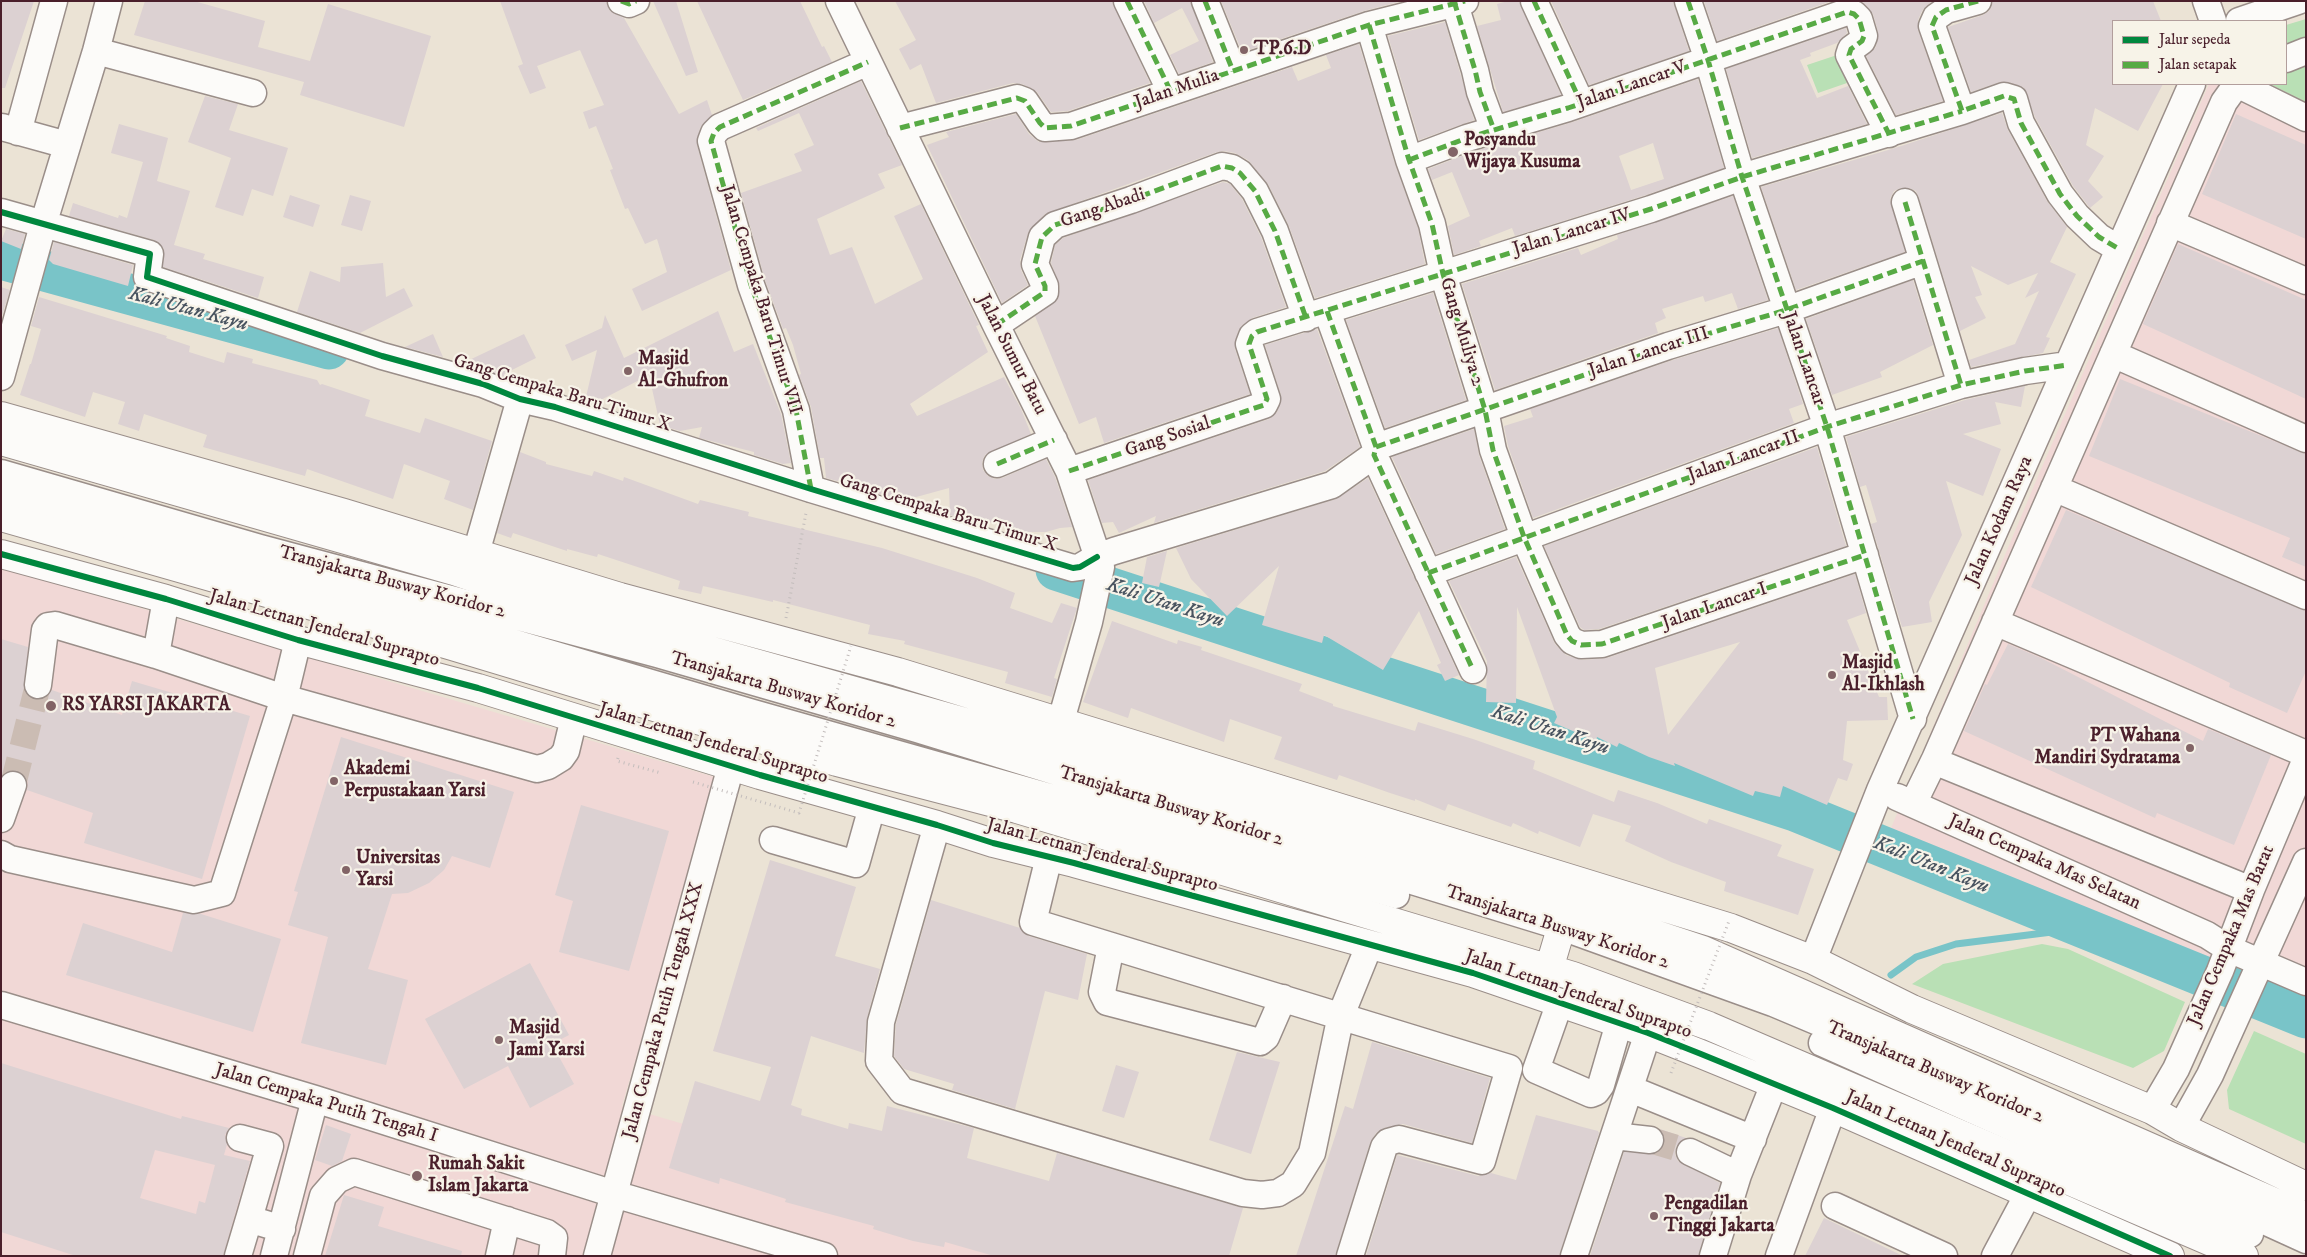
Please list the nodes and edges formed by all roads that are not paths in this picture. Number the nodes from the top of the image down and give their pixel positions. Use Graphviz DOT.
graph roads {
  1 [pos="54,1"];
  2 [pos="109,1"];
  3 [pos="621,1"];
  4 [pos="636,1"];
  5 [pos="839,1"];
  6 [pos="1126,1"];
  7 [pos="1205,1"];
  8 [pos="1534,1"];
  9 [pos="1688,1"];
  10 [pos="1978,1"];
  11 [pos="2206,1"];
  12 [pos="2298,1"];
  13 [pos="1458,2"];
  14 [pos="2213,20"];
  15 [pos="2242,20"];
  16 [pos="1369,25"];
  17 [pos="96,51"];
  18 [pos="2306,51"];
  19 [pos="2287,59"];
  20 [pos="1708,60"];
  21 [pos="868,62"];
  22 [pos="1233,72"];
  23 [pos="2192,85"];
  24 [pos="2237,85"];
  25 [pos="2240,85"];
  26 [pos="1171,92"];
  27 [pos="253,93"];
  28 [pos="1581,103"];
  29 [pos="1962,111"];
  30 [pos="2306,118"];
  31 [pos="900,128"];
  32 [pos="10,130"];
  33 [pos="1494,130"];
  34 [pos="1889,134"];
  35 [pos="67,145"];
  36 [pos="1409,160"];
  37 [pos="1742,177"];
  38 [pos="1905,202"];
  39 [pos="1,212"];
  40 [pos="2170,223"];
  41 [pos="40,237"];
  42 [pos="2119,249"];
  43 [pos="1923,261"];
  44 [pos="1443,274"];
  45 [pos="2306,281"];
  46 [pos="1786,310"];
  47 [pos="1317,314"];
  48 [pos="996,325"];
  49 [pos="2112,354"];
  50 [pos="2068,365"];
  51 [pos="1,377"];
  52 [pos="1961,385"];
  53 [pos="520,400"];
  54 [pos="1266,404"];
  55 [pos="1485,410"];
  56 [pos="1,416"];
  57 [pos="1827,427"];
  58 [pos="2306,438"];
  59 [pos="1054,440"];
  60 [pos="1,441"];
  61 [pos="1375,451"];
  62 [pos="997,464"];
  63 [pos="1069,471"];
  64 [pos="1,473"];
  65 [pos="2054,488"];
  66 [pos="811,489"];
  67 [pos="1,492"];
  68 [pos="1,517"];
  69 [pos="1524,537"];
  70 [pos="476,553"];
  71 [pos="1,554"];
  72 [pos="1865,555"];
  73 [pos="1099,564"];
  74 [pos="1428,573"];
  75 [pos="2306,596"];
  76 [pos="620,597"];
  77 [pos="166,599"];
  78 [pos="581,614"];
  79 [pos="1995,622"];
  80 [pos="1567,635"];
  81 [pos="298,640"];
  82 [pos="450,645"];
  83 [pos="156,655"];
  84 [pos="1473,670"];
  85 [pos="38,685"];
  86 [pos="478,688"];
  87 [pos="284,698"];
  88 [pos="574,718"];
  89 [pos="1913,719"];
  90 [pos="1060,724"];
  91 [pos="2306,754"];
  92 [pos="1187,759"];
  93 [pos="2306,759"];
  94 [pos="1934,761"];
  95 [pos="731,766"];
  96 [pos="13,785"];
  97 [pos="1880,790"];
  98 [pos="1219,799"];
  99 [pos="1913,804"];
  100 [pos="872,808"];
  101 [pos="1,819"];
  102 [pos="938,825"];
  103 [pos="773,840"];
  104 [pos="1126,841"];
  105 [pos="1,854"];
  106 [pos="1062,860"];
  107 [pos="2306,862"];
  108 [pos="2251,890"];
  109 [pos="2296,910"];
  110 [pos="1563,924"];
  111 [pos="1111,946"];
  112 [pos="1369,946"];
  113 [pos="2228,951"];
  114 [pos="2265,954"];
  115 [pos="1813,960"];
  116 [pos="2306,963"];
  117 [pos="1549,969"];
  118 [pos="2306,982"];
  119 [pos="1283,998"];
  120 [pos="1560,1002"];
  121 [pos="1,1005"];
  122 [pos="1912,1009"];
  123 [pos="1341,1015"];
  124 [pos="1619,1023"];
  125 [pos="1878,1027"];
  126 [pos="1648,1033"];
  127 [pos="1774,1084"];
  128 [pos="1628,1093"];
  129 [pos="315,1099"];
  130 [pos="1833,1108"];
  131 [pos="2152,1110"];
  132 [pos="2181,1127"];
  133 [pos="1614,1136"];
  134 [pos="240,1138"];
  135 [pos="1753,1139"];
  136 [pos="1650,1140"];
  137 [pos="1690,1152"];
  138 [pos="1738,1175"];
  139 [pos="2306,1186"];
  140 [pos="614,1194"];
  141 [pos="2028,1194"];
  142 [pos="1834,1206"];
  143 [pos="2306,1216"];
  144 [pos="249,1219"];
  145 [pos="507,1220"];
  146 [pos="2166,1222"];
  147 [pos="282,1229"];
  148 [pos="2306,1240"];
  149 [pos="238,1256"];
  150 [pos="274,1256"];
  151 [pos="307,1256"];
  152 [pos="499,1256"];
  153 [pos="552,1256"];
  154 [pos="598,1256"];
  155 [pos="824,1256"];
  156 [pos="1350,1256"];
  157 [pos="1574,1256"];
  158 [pos="1713,1256"];
  159 [pos="1779,1256"];
  160 [pos="1944,1256"];
  161 [pos="1995,1256"];
  162 [pos="2170,1256"];
  163 [pos="2188,1256"];
  164 [pos="2244,1256"];
  165 [pos="2298,1256"];
  1 -- 32 [label="street"];
  2 -- 17 [label="street"];
  3 -- 4 [label="street"];
  5 -- 21 [label="street, Jalan Sumur Batu"];
  6 -- 26 [label="street"];
  7 -- 22 [label="street"];
  8 -- 28 [label="street"];
  9 -- 20 [label="street, Jalan Lancar"];
  10 -- 29 [label="street"];
  11 -- 14 [label="street"];
  12 -- 15 [label="street"];
  13 -- 16 [label="street, Jalan Mulia"];
  13 -- 33 [label="street"];
  16 -- 22 [label="street, Jalan Mulia"];
  16 -- 36 [label="street, Gang Muliya 2"];
  17 -- 27 [label="street"];
  17 -- 35 [label="street"];
  18 -- 19 [label="street"];
  20 -- 28 [label="street, Jalan Lancar V"];
  20 -- 34 [label="street, Jalan Lancar V"];
  20 -- 37 [label="street, Jalan Lancar"];
  21 -- 31 [label="street, Jalan Sumur Batu"];
  21 -- 66 [label="street, Jalan Cempaka Baru Timur VII"];
  22 -- 26 [label="street, Jalan Mulia"];
  23 -- 42 [label="street, Jalan Kodam Raya"];
  24 -- 40 [label="street"];
  25 -- 30 [label="street"];
  26 -- 31 [label="street, Jalan Mulia"];
  28 -- 33 [label="street, Jalan Lancar V"];
  29 -- 34 [label="street, Jalan Lancar IV"];
  29 -- 42 [label="street"];
  31 -- 48 [label="street, Jalan Sumur Batu"];
  32 -- 35 [label="street"];
  33 -- 36 [label="street, Jalan Lancar V"];
  34 -- 37 [label="street, Jalan Lancar IV"];
  35 -- 41 [label="street"];
  36 -- 44 [label="street, Gang Muliya 2"];
  37 -- 44 [label="street, Jalan Lancar IV"];
  37 -- 46 [label="street, Jalan Lancar"];
  38 -- 43 [label="street"];
  39 -- 41 [label="street"];
  40 -- 45 [label="street"];
  40 -- 49 [label="street"];
  41 -- 51 [label="street"];
  41 -- 53 [label="street, Gang Cempaka Baru Timur X"];
  42 -- 50 [label="street, Jalan Kodam Raya"];
  43 -- 46 [label="street, Jalan Lancar III"];
  43 -- 52 [label="street"];
  44 -- 47 [label="street, Jalan Lancar IV"];
  44 -- 55 [label="street, Gang Muliya 2"];
  46 -- 55 [label="street, Jalan Lancar III"];
  46 -- 57 [label="street, Jalan Lancar"];
  47 -- 48 [label="street, Gang Abadi"];
  47 -- 54 [label="street, Jalan Lancar IV"];
  47 -- 61 [label="street"];
  48 -- 59 [label="street, Jalan Sumur Batu"];
  49 -- 58 [label="street"];
  49 -- 65 [label="street"];
  50 -- 52 [label="street, Jalan Lancar II"];
  50 -- 89 [label="street, Jalan Kodam Raya"];
  52 -- 57 [label="street, Jalan Lancar II"];
  53 -- 66 [label="street, Gang Cempaka Baru Timur X"];
  53 -- 70 [label="street"];
  54 -- 63 [label="street, Gang Sosial"];
  55 -- 61 [label="street, Jalan Lancar III"];
  55 -- 69 [label="street, Gang Muliya 2"];
  56 -- 70 [label="main road"];
  57 -- 69 [label="street, Jalan Lancar II"];
  57 -- 72 [label="street, Jalan Lancar"];
  59 -- 62 [label="street"];
  59 -- 63 [label="street, Jalan Sumur Batu"];
  60 -- 78 [label="main road"];
  61 -- 73 [label="street, Gang Cempaka Baru Timur X"];
  61 -- 74 [label="street"];
  63 -- 73 [label="street, Jalan Sumur Batu"];
  64 -- 110 [label="street, Transjakarta Busway Koridor 2"];
  65 -- 75 [label="street"];
  65 -- 79 [label="street"];
  66 -- 73 [label="street, Gang Cempaka Baru Timur X"];
  67 -- 110 [label="street, Transjakarta Busway Koridor 2"];
  68 -- 82 [label="main road, Jalan Letnan Jenderal Suprapto"];
  69 -- 74 [label="street, Jalan Lancar II"];
  69 -- 80 [label="street, Gang Muliya 2"];
  70 -- 76 [label="main road"];
  71 -- 77 [label="main road, Jalan Letnan Jenderal Suprapto"];
  72 -- 80 [label="street, Jalan Lancar I"];
  72 -- 89 [label="street, Jalan Lancar"];
  73 -- 90 [label="street"];
  74 -- 84 [label="street"];
  76 -- 78 [label="main road"];
  76 -- 90 [label="main road"];
  77 -- 81 [label="main road, Jalan Letnan Jenderal Suprapto"];
  77 -- 83 [label="street"];
  78 -- 98 [label="main road"];
  79 -- 91 [label="street"];
  79 -- 94 [label="street"];
  81 -- 86 [label="main road, Jalan Letnan Jenderal Suprapto"];
  81 -- 87 [label="street"];
  82 -- 86 [label="main road"];
  82 -- 104 [label="main road, Jalan Letnan Jenderal Suprapto"];
  83 -- 85 [label="street"];
  83 -- 87 [label="street"];
  86 -- 88 [label="main road, Jalan Letnan Jenderal Suprapto"];
  87 -- 88 [label="street"];
  87 -- 105 [label="street"];
  88 -- 95 [label="main road, Jalan Letnan Jenderal Suprapto"];
  89 -- 97 [label="street, Jalan Kodam Raya"];
  90 -- 92 [label="main road"];
  92 -- 98 [label="main road"];
  92 -- 115 [label="main road"];
  93 -- 108 [label="street, Jalan Cempaka Mas Barat"];
  94 -- 99 [label="street"];
  94 -- 108 [label="street"];
  95 -- 100 [label="main road, Jalan Letnan Jenderal Suprapto"];
  95 -- 140 [label="street, Jalan Cempaka Putih Tengah XXX"];
  96 -- 101 [label="street"];
  97 -- 99 [label="street, Jalan Cempaka Mas Selatan"];
  97 -- 115 [label="street, Jalan Kodam Raya"];
  98 -- 110 [label="main road"];
  99 -- 113 [label="street, Jalan Cempaka Mas Selatan"];
  100 -- 102 [label="main road, Jalan Letnan Jenderal Suprapto"];
  100 -- 103 [label="street"];
  102 -- 106 [label="main road, Jalan Letnan Jenderal Suprapto"];
  102 -- 123 [label="street"];
  104 -- 106 [label="main road"];
  104 -- 117 [label="main road, Jalan Letnan Jenderal Suprapto"];
  106 -- 111 [label="street"];
  106 -- 112 [label="main road, Jalan Letnan Jenderal Suprapto"];
  107 -- 109 [label="street, Jalan Cempaka Mas Barat"];
  108 -- 113 [label="street, Jalan Cempaka Mas Barat"];
  109 -- 114 [label="street, Jalan Cempaka Mas Barat"];
  110 -- 117 [label="main road"];
  110 -- 125 [label="main road"];
  110 -- 148 [label="street, Transjakarta Busway Koridor 2"];
  110 -- 165 [label="street, Transjakarta Busway Koridor 2"];
  111 -- 119 [label="street"];
  111 -- 119 [label="street"];
  112 -- 120 [label="main road, Jalan Letnan Jenderal Suprapto"];
  112 -- 123 [label="street"];
  113 -- 114 [label="street, Jalan Cempaka Mas Selatan"];
  113 -- 131 [label="street, Jalan Cempaka Mas Barat"];
  114 -- 116 [label="street, Jalan Cempaka Mas Selatan"];
  114 -- 118 [label="street, Jalan Cempaka Mas Selatan"];
  114 -- 132 [label="street, Jalan Cempaka Mas Barat"];
  115 -- 122 [label="main road"];
  117 -- 146 [label="main road, Jalan Letnan Jenderal Suprapto"];
  119 -- 123 [label="street"];
  120 -- 124 [label="main road, Jalan Letnan Jenderal Suprapto"];
  120 -- 124 [label="street"];
  121 -- 129 [label="street, Jalan Cempaka Putih Tengah I"];
  122 -- 125 [label="main road"];
  122 -- 131 [label="main road"];
  123 -- 156 [label="street"];
  124 -- 126 [label="main road, Jalan Letnan Jenderal Suprapto"];
  125 -- 143 [label="main road"];
  126 -- 127 [label="main road, Jalan Letnan Jenderal Suprapto"];
  126 -- 128 [label="street"];
  127 -- 130 [label="main road, Jalan Letnan Jenderal Suprapto"];
  127 -- 135 [label="street"];
  128 -- 133 [label="street"];
  128 -- 135 [label="street"];
  129 -- 140 [label="street, Jalan Cempaka Putih Tengah I"];
  129 -- 147 [label="street"];
  130 -- 141 [label="main road, Jalan Letnan Jenderal Suprapto"];
  130 -- 159 [label="street"];
  131 -- 132 [label="main road"];
  132 -- 139 [label="main road"];
  133 -- 136 [label="street"];
  133 -- 157 [label="street"];
  134 -- 144 [label="street"];
  135 -- 138 [label="street"];
  137 -- 138 [label="street"];
  138 -- 158 [label="street"];
  140 -- 154 [label="street, Jalan Cempaka Putih Tengah XXX"];
  140 -- 155 [label="street, Jalan Cempaka Putih Tengah I"];
  141 -- 161 [label="street"];
  141 -- 162 [label="main road, Jalan Letnan Jenderal Suprapto"];
  142 -- 160 [label="street"];
  144 -- 147 [label="street"];
  144 -- 149 [label="street"];
  145 -- 151 [label="street"];
  145 -- 152 [label="street"];
  145 -- 153 [label="street"];
  146 -- 163 [label="main road"];
  146 -- 164 [label="main road, Jalan Letnan Jenderal Suprapto"];
  147 -- 150 [label="street"];
}
